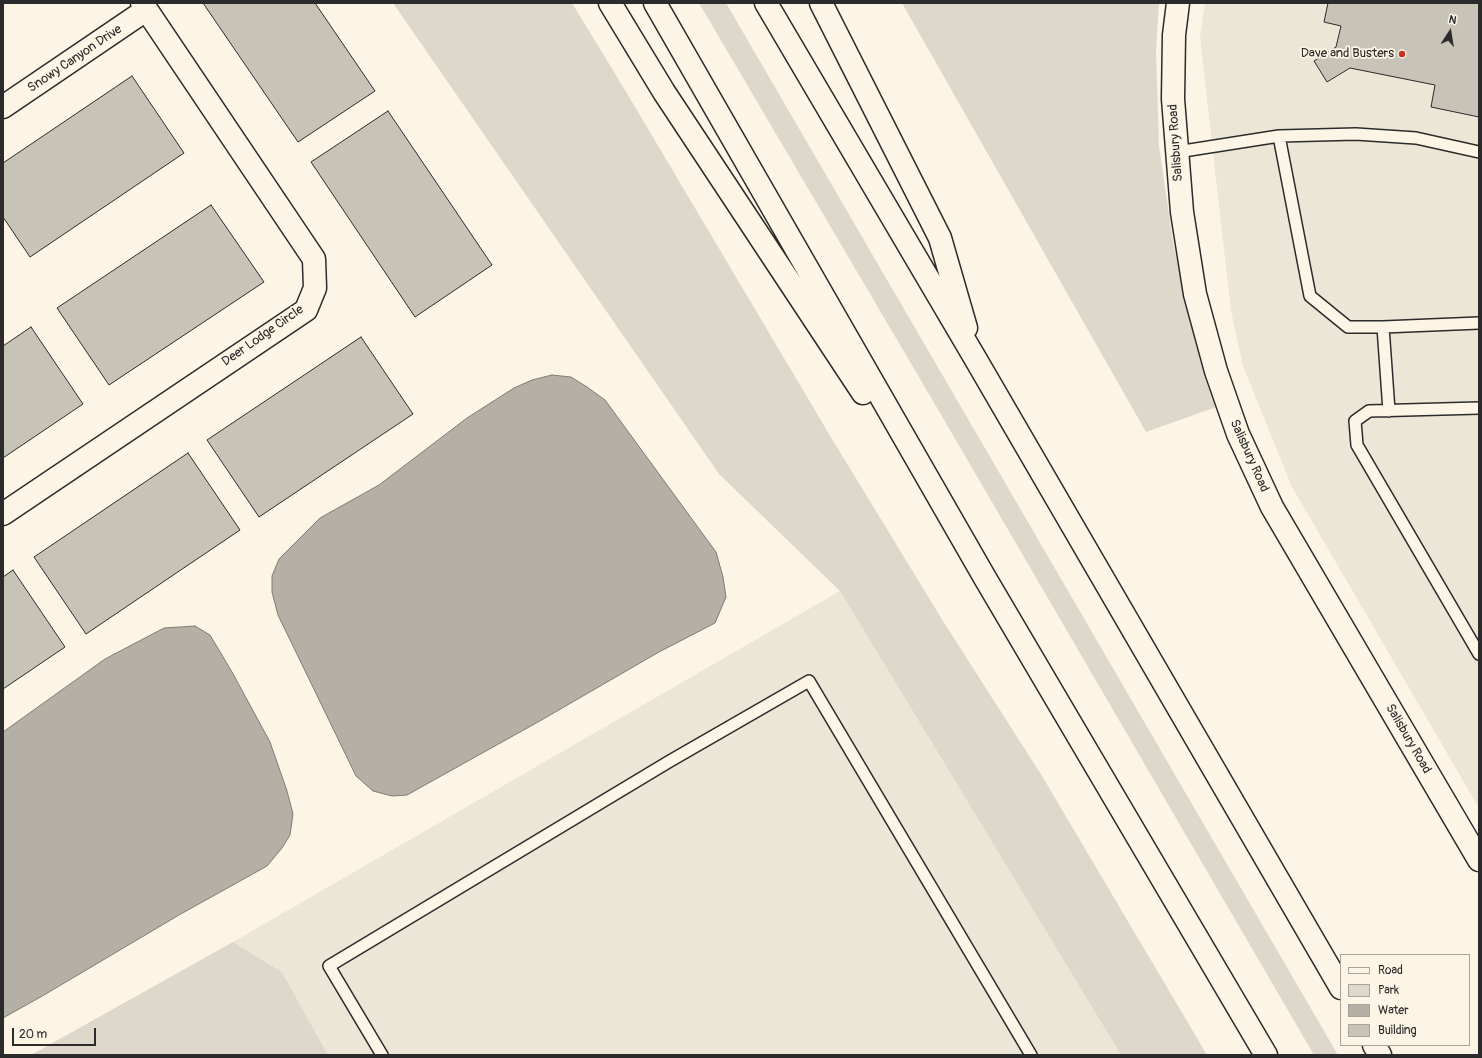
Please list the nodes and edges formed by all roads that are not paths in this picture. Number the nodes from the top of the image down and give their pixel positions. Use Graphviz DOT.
graph roads {
  1 [pos="610,3"];
  2 [pos="654,3"];
  3 [pos="766,3"];
  4 [pos="821,3"];
  5 [pos="1178,3"];
  6 [pos="144,6"];
  7 [pos="3,107"];
  8 [pos="1279,136"];
  9 [pos="1177,152"];
  10 [pos="1479,152"];
  11 [pos="1479,323"];
  12 [pos="1383,327"];
  13 [pos="975,358"];
  14 [pos="1479,408"];
  15 [pos="1389,411"];
  16 [pos="3,514"];
  17 [pos="985,578"];
  18 [pos="1479,654"];
  19 [pos="1479,860"];
  20 [pos="1340,986"];
  21 [pos="1375,1046"];
  22 [pos="382,1055"];
  23 [pos="1031,1055"];
  24 [pos="1266,1055"];
  25 [pos="1380,1055"];
  1 -- 17 [label="main road"];
  2 -- 17 [label="main road"];
  3 -- 13 [label="main road"];
  4 -- 13 [label="main road"];
  5 -- 9 [label="main road, Salisbury Road"];
  6 -- 7 [label="main road, Snowy Canyon Drive"];
  6 -- 16 [label="main road, Deer Lodge Circle"];
  8 -- 9 [label="lane"];
  8 -- 10 [label="lane"];
  8 -- 12 [label="lane"];
  9 -- 19 [label="main road, Salisbury Road"];
  11 -- 12 [label="lane"];
  12 -- 15 [label="lane"];
  13 -- 20 [label="main road"];
  14 -- 15 [label="lane"];
  15 -- 18 [label="lane"];
  17 -- 24 [label="main road"];
  21 -- 25 [label="main road"];
  22 -- 23 [label="lane"];
}
